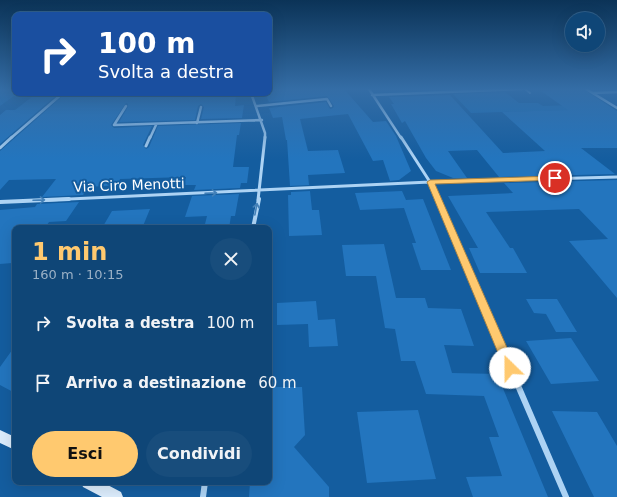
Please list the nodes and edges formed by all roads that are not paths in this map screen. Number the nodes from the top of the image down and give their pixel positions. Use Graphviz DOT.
graph roads {
  1 [pos="40,112"];
  2 [pos="122,112"];
  3 [pos="200,112"];
  4 [pos="259,112"];
  5 [pos="383,112"];
  6 [pos="262,120"];
  7 [pos="197,123"];
  8 [pos="156,125"];
  9 [pos="146,146"];
  10 [pos="0,148"];
  11 [pos="617,177"];
  12 [pos="430,182"];
  13 [pos="260,191"];
  14 [pos="0,202"];
  15 [pos="254,225"];
  16 [pos="0,436"];
  17 [pos="12,442"];
  18 [pos="94,485"];
  19 [pos="205,485"];
  20 [pos="116,497"];
  21 [pos="203,497"];
  22 [pos="566,497"];
  1 -- 10 [label="street"];
  2 -- 8 [label="street"];
  3 -- 7 [label="street"];
  4 -- 6 [label="street"];
  5 -- 12 [label="street"];
  6 -- 7 [label="street"];
  6 -- 13 [label="street"];
  7 -- 8 [label="street"];
  8 -- 9 [label="street"];
  11 -- 12 [label="street, Via Ciro Menotti"];
  12 -- 13 [label="street, Via Ciro Menotti"];
  12 -- 22 [label="street"];
  14 -- 13 [label="street, Via Ciro Menotti, one-way"];
  15 -- 13 [label="street, one-way"];
  16 -- 17 [label="main road"];
  18 -- 20 [label="main road"];
  19 -- 21 [label="street"];
}
